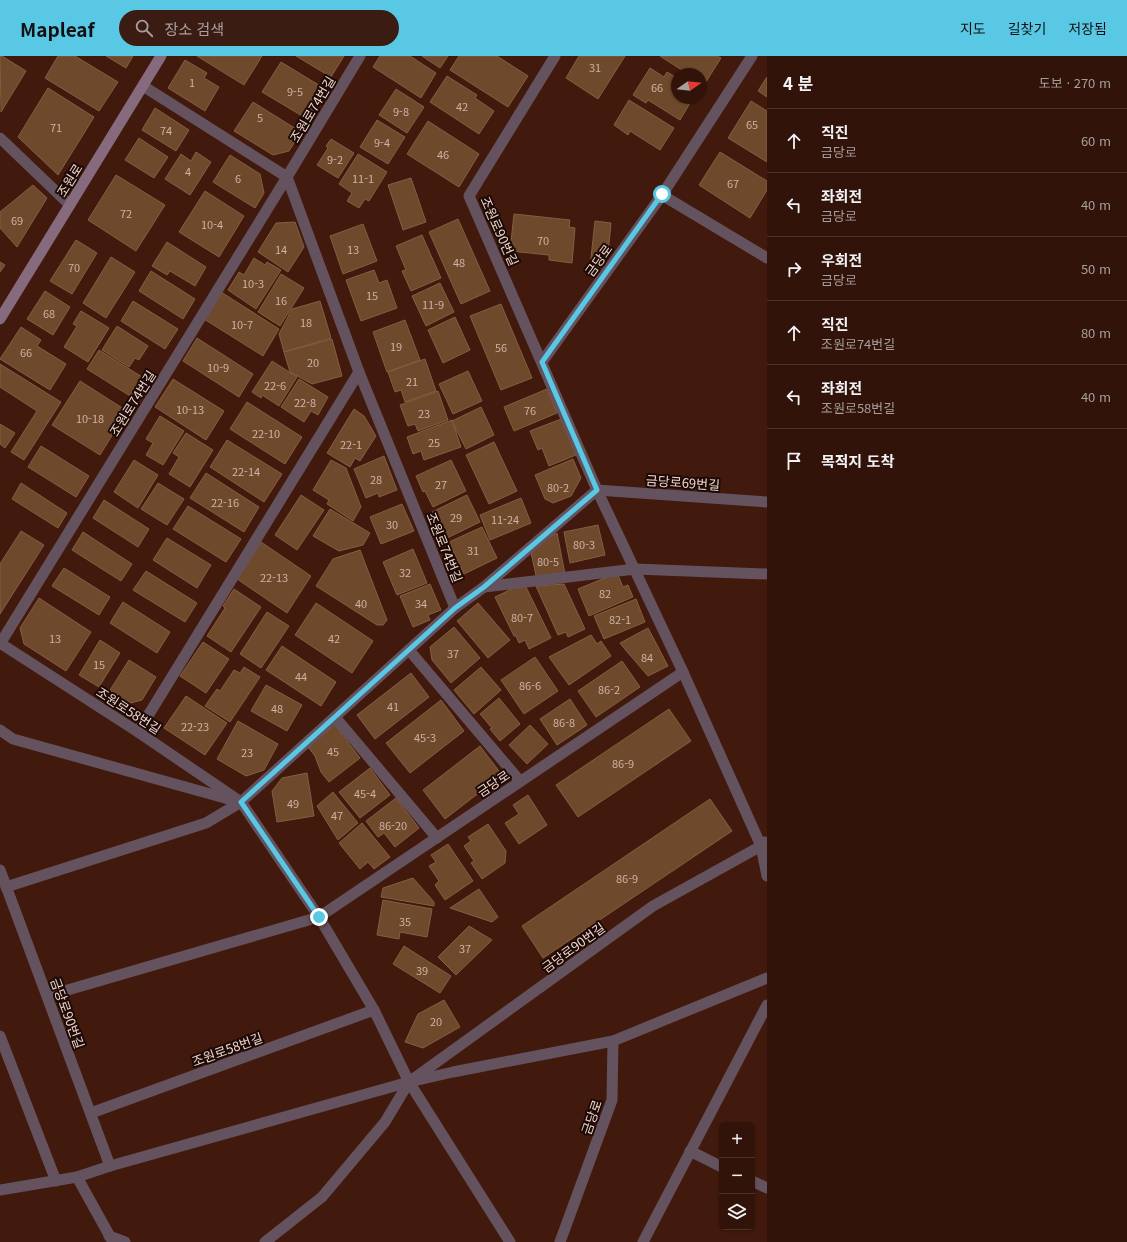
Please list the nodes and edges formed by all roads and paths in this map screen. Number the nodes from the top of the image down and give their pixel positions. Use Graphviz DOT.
graph roads {
  1 [pos="161,56"];
  2 [pos="360,56"];
  3 [pos="555,56"];
  4 [pos="752,56"];
  5 [pos="143,86"];
  6 [pos="0,138"];
  7 [pos="288,177"];
  8 [pos="662,194"];
  9 [pos="70,205"];
  10 [pos="767,258"];
  11 [pos="0,319"];
  12 [pos="542,362"];
  13 [pos="359,372"];
  14 [pos="597,490"];
  15 [pos="767,502"];
  16 [pos="635,569"];
  17 [pos="767,574"];
  18 [pos="484,587"];
  19 [pos="455,608"];
  20 [pos="0,644"];
  21 [pos="409,650"];
  22 [pos="684,672"];
  23 [pos="335,717"];
  24 [pos="0,730"];
  25 [pos="138,732"];
  26 [pos="520,781"];
  27 [pos="241,802"];
  28 [pos="437,838"];
  29 [pos="764,843"];
  30 [pos="0,870"];
  31 [pos="767,876"];
  32 [pos="6,887"];
  33 [pos="319,917"];
  34 [pos="767,978"];
  35 [pos="47,996"];
  36 [pos="767,1005"];
  37 [pos="374,1010"];
  38 [pos="0,1036"];
  39 [pos="613,1041"];
  40 [pos="409,1082"];
  41 [pos="91,1114"];
  42 [pos="690,1151"];
  43 [pos="110,1166"];
  44 [pos="719,1166"];
  45 [pos="77,1177"];
  46 [pos="56,1181"];
  47 [pos="755,1182"];
  48 [pos="767,1188"];
  49 [pos="0,1190"];
  50 [pos="111,1239"];
  51 [pos="125,1242"];
  52 [pos="265,1242"];
  53 [pos="510,1242"];
  54 [pos="560,1242"];
  55 [pos="643,1242"];
  1 -- 5 [label="main road, 조원로"];
  2 -- 7 [label="street, 조원로74번길"];
  3 -- 12 [label="street, 조원로90번길"];
  4 -- 8 [label="street, 금당로"];
  5 -- 7 [label="street"];
  5 -- 9 [label="main road, 조원로"];
  6 -- 9 [label="street"];
  7 -- 13 [label="street, 조원로74번길"];
  7 -- 20 [label="street, 조원로74번길"];
  8 -- 10 [label="street"];
  8 -- 12 [label="street, 금당로"];
  9 -- 11 [label="main road, 조원로"];
  12 -- 14 [label="street"];
  13 -- 19 [label="street, 조원로74번길"];
  13 -- 25 [label="street"];
  14 -- 15 [label="street, 금당로69번길"];
  14 -- 16 [label="street"];
  14 -- 18 [label="street"];
  16 -- 17 [label="street"];
  16 -- 18 [label="street"];
  16 -- 22 [label="street"];
  18 -- 19 [label="street"];
  19 -- 21 [label="street"];
  20 -- 25 [label="street, 조원로58번길"];
  21 -- 23 [label="street"];
  21 -- 26 [label="street"];
  22 -- 26 [label="street, 금당로"];
  22 -- 29 [label="street"];
  23 -- 27 [label="street"];
  23 -- 28 [label="street"];
  24 -- 27 [label="street"];
  25 -- 27 [label="street, 조원로58번길"];
  26 -- 28 [label="street, 금당로"];
  27 -- 32 [label="street"];
  27 -- 33 [label="street, 조원로58번길"];
  28 -- 33 [label="street, 금당로"];
  29 -- 31 [label="street"];
  29 -- 40 [label="street, 금당로90번길"];
  30 -- 32 [label="street, 금당로90번길"];
  32 -- 35 [label="street, 금당로90번길"];
  33 -- 35 [label="street"];
  33 -- 37 [label="street, 조원로58번길"];
  34 -- 39 [label="street"];
  35 -- 41 [label="street, 금당로90번길"];
  36 -- 42 [label="street"];
  37 -- 40 [label="street, 조원로58번길"];
  37 -- 41 [label="street, 조원로58번길"];
  38 -- 46 [label="street"];
  39 -- 40 [label="street, 금당로90번길"];
  39 -- 54 [label="street, 금당로"];
  40 -- 43 [label="street, 금당로90번길"];
  40 -- 52 [label="street, 금당로90번길"];
  40 -- 53 [label="street, 조원로58번길"];
  41 -- 43 [label="street, 금당로90번길"];
  42 -- 44 [label="street"];
  42 -- 55 [label="street"];
  43 -- 45 [label="street, 금당로90번길"];
  45 -- 46 [label="street, 금당로90번길"];
  45 -- 50 [label="street"];
  46 -- 49 [label="street, 금당로90번길"];
  47 -- 48 [label="street"];
  50 -- 51 [label="street"];
}
